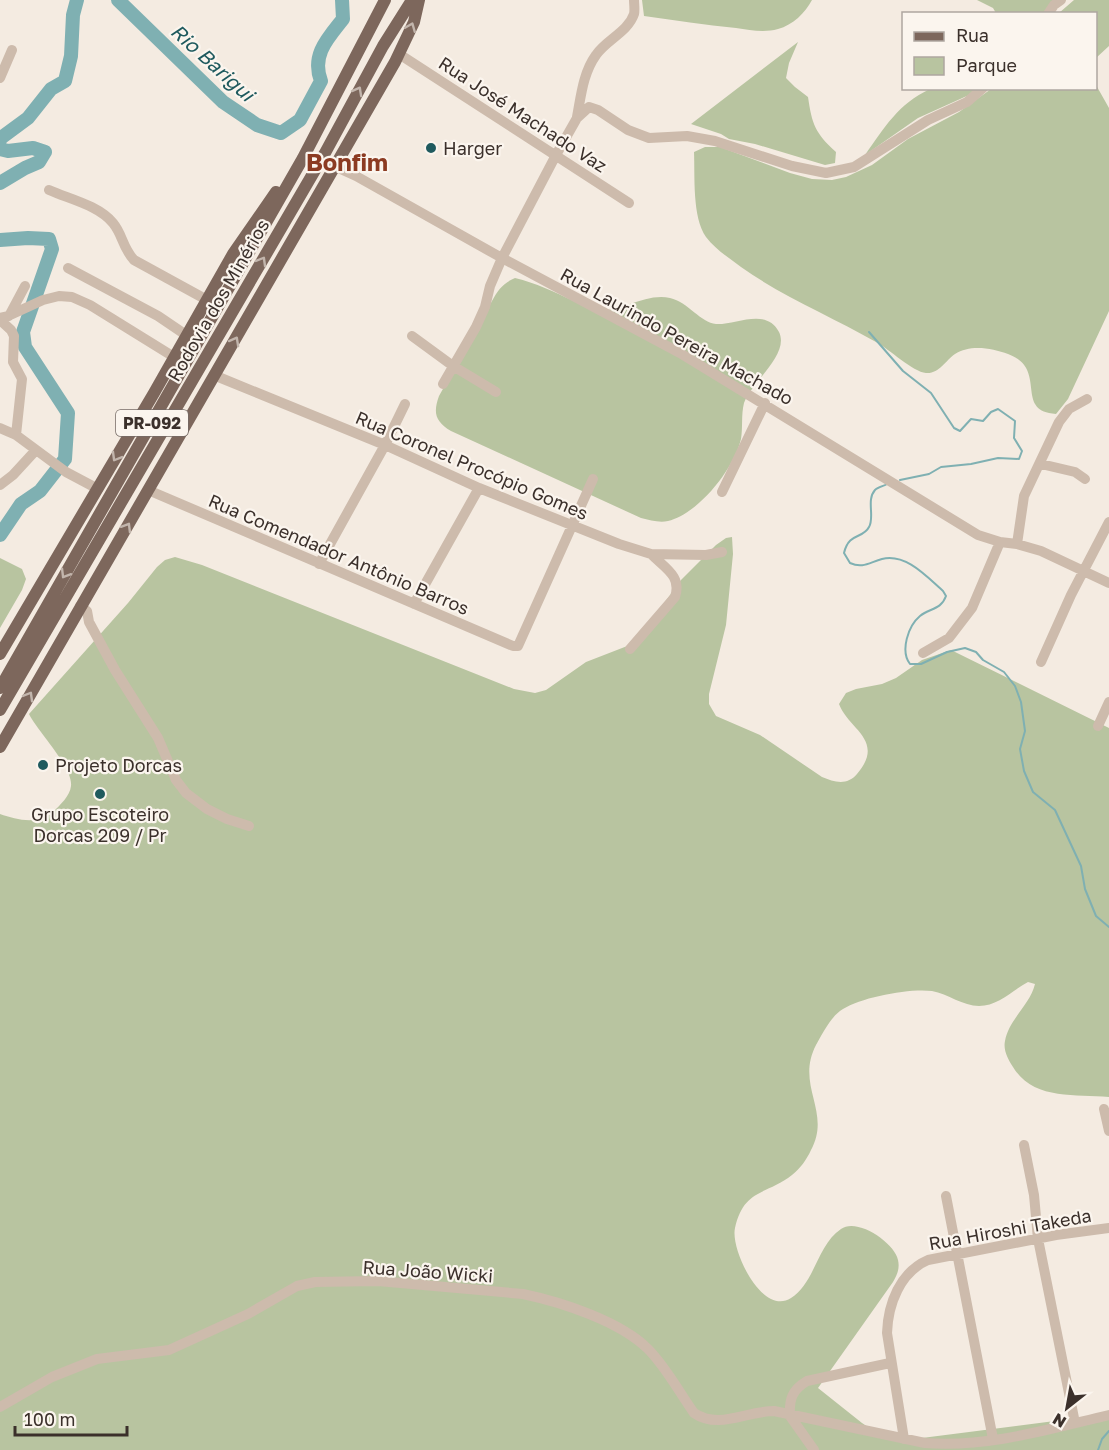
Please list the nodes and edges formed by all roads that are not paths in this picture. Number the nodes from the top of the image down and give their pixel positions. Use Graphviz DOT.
graph roads {
  1 [pos="385,0"];
  2 [pos="412,0"];
  3 [pos="419,0"];
  4 [pos="634,0"];
  5 [pos="1061,0"];
  6 [pos="1049,12"];
  7 [pos="12,50"];
  8 [pos="399,54"];
  9 [pos="0,78"];
  10 [pos="982,90"];
  11 [pos="577,118"];
  12 [pos="556,155"];
  13 [pos="303,158"];
  14 [pos="334,166"];
  15 [pos="49,190"];
  16 [pos="629,202"];
  17 [pos="502,258"];
  18 [pos="68,268"];
  19 [pos="25,286"];
  20 [pos="102,287"];
  21 [pos="207,300"];
  22 [pos="90,305"];
  23 [pos="3,318"];
  24 [pos="188,332"];
  25 [pos="412,336"];
  26 [pos="174,357"];
  27 [pos="453,366"];
  28 [pos="216,376"];
  29 [pos="442,384"];
  30 [pos="496,392"];
  31 [pos="1087,399"];
  32 [pos="765,403"];
  33 [pos="405,404"];
  34 [pos="0,428"];
  35 [pos="16,435"];
  36 [pos="385,445"];
  37 [pos="36,450"];
  38 [pos="1041,464"];
  39 [pos="593,479"];
  40 [pos="1084,479"];
  41 [pos="0,485"];
  42 [pos="479,488"];
  43 [pos="98,489"];
  44 [pos="148,490"];
  45 [pos="722,492"];
  46 [pos="1109,522"];
  47 [pos="572,526"];
  48 [pos="1000,542"];
  49 [pos="1017,544"];
  50 [pos="722,552"];
  51 [pos="651,554"];
  52 [pos="319,564"];
  53 [pos="1084,571"];
  54 [pos="1109,583"];
  55 [pos="414,604"];
  56 [pos="80,606"];
  57 [pos="630,649"];
  58 [pos="923,653"];
  59 [pos="0,654"];
  60 [pos="1041,662"];
  61 [pos="0,687"];
  62 [pos="1109,702"];
  63 [pos="0,710"];
  64 [pos="1098,726"];
  65 [pos="0,747"];
  66 [pos="249,826"];
  67 [pos="1104,1109"];
  68 [pos="1109,1131"];
  69 [pos="1024,1145"];
  70 [pos="946,1196"];
  71 [pos="1109,1228"];
  72 [pos="1038,1239"];
  73 [pos="956,1254"];
  74 [pos="890,1363"];
  75 [pos="0,1407"];
  76 [pos="1109,1415"];
  77 [pos="790,1416"];
  78 [pos="1075,1423"];
  79 [pos="904,1439"];
  80 [pos="993,1439"];
  81 [pos="814,1450"];
  1 -- 13 [label="main road, Rodovia dos Minérios / PR-092"];
  63 -- 2 [label="main road, Rodovia dos Minérios / PR-092, one-way"];
  8 -- 3 [label="main road, one-way"];
  4 -- 11 [label="street"];
  5 -- 6 [label="street"];
  7 -- 9 [label="street"];
  8 -- 12 [label="street, Rua José Machado Vaz"];
  8 -- 14 [label="main road"];
  10 -- 11 [label="street"];
  11 -- 12 [label="street"];
  12 -- 16 [label="street, Rua José Machado Vaz"];
  12 -- 17 [label="street"];
  13 -- 21 [label="main road"];
  13 -- 61 [label="main road, Rodovia dos Minérios / PR-092, one-way"];
  14 -- 17 [label="street, Rua Laurindo Pereira Machado"];
  28 -- 14 [label="main road, one-way"];
  15 -- 21 [label="street"];
  17 -- 27 [label="street"];
  17 -- 32 [label="street, Rua Laurindo Pereira Machado"];
  18 -- 20 [label="street"];
  19 -- 23 [label="street"];
  20 -- 22 [label="street"];
  20 -- 24 [label="street"];
  21 -- 24 [label="main road"];
  22 -- 23 [label="street"];
  22 -- 26 [label="street"];
  23 -- 35 [label="street"];
  24 -- 26 [label="main road"];
  25 -- 27 [label="street"];
  26 -- 43 [label="main road, one-way"];
  27 -- 29 [label="street"];
  27 -- 30 [label="street"];
  28 -- 36 [label="street, Rua Coronel Procópio Gomes"];
  28 -- 44 [label="main road"];
  31 -- 38 [label="street"];
  32 -- 45 [label="street"];
  32 -- 48 [label="street, Rua Laurindo Pereira Machado"];
  33 -- 36 [label="street"];
  34 -- 35 [label="street"];
  35 -- 37 [label="street"];
  36 -- 42 [label="street, Rua Coronel Procópio Gomes"];
  36 -- 52 [label="street"];
  37 -- 41 [label="street"];
  37 -- 43 [label="street"];
  38 -- 40 [label="street"];
  38 -- 49 [label="street"];
  39 -- 47 [label="street"];
  42 -- 47 [label="street, Rua Coronel Procópio Gomes"];
  42 -- 55 [label="street"];
  43 -- 59 [label="main road"];
  44 -- 52 [label="street, Rua Comendador Antônio Barros"];
  56 -- 44 [label="main road, one-way"];
  46 -- 53 [label="street"];
  47 -- 51 [label="street, Rua Coronel Procópio Gomes"];
  47 -- 55 [label="street, Rua Comendador Antônio Barros"];
  48 -- 49 [label="street, Rua Laurindo Pereira Machado"];
  48 -- 58 [label="street"];
  49 -- 53 [label="street, Rua Laurindo Pereira Machado"];
  50 -- 51 [label="street, Rua Coronel Procópio Gomes"];
  51 -- 57 [label="street"];
  52 -- 55 [label="street, Rua Comendador Antônio Barros"];
  53 -- 54 [label="street, Rua Laurindo Pereira Machado"];
  53 -- 60 [label="street"];
  65 -- 56 [label="main road, one-way"];
  56 -- 66 [label="street"];
  62 -- 64 [label="street"];
  67 -- 68 [label="street"];
  69 -- 72 [label="street"];
  70 -- 73 [label="street"];
  71 -- 72 [label="street, Rua Hiroshi Takeda"];
  72 -- 73 [label="street, Rua Hiroshi Takeda"];
  72 -- 78 [label="street"];
  73 -- 74 [label="street, Rua Hiroshi Takeda"];
  73 -- 80 [label="street"];
  74 -- 77 [label="street"];
  74 -- 79 [label="street, Rua Hiroshi Takeda"];
  75 -- 77 [label="street, Rua João Wicki"];
  76 -- 78 [label="street"];
  77 -- 79 [label="street"];
  77 -- 81 [label="street"];
  78 -- 80 [label="street"];
  79 -- 80 [label="street"];
}
